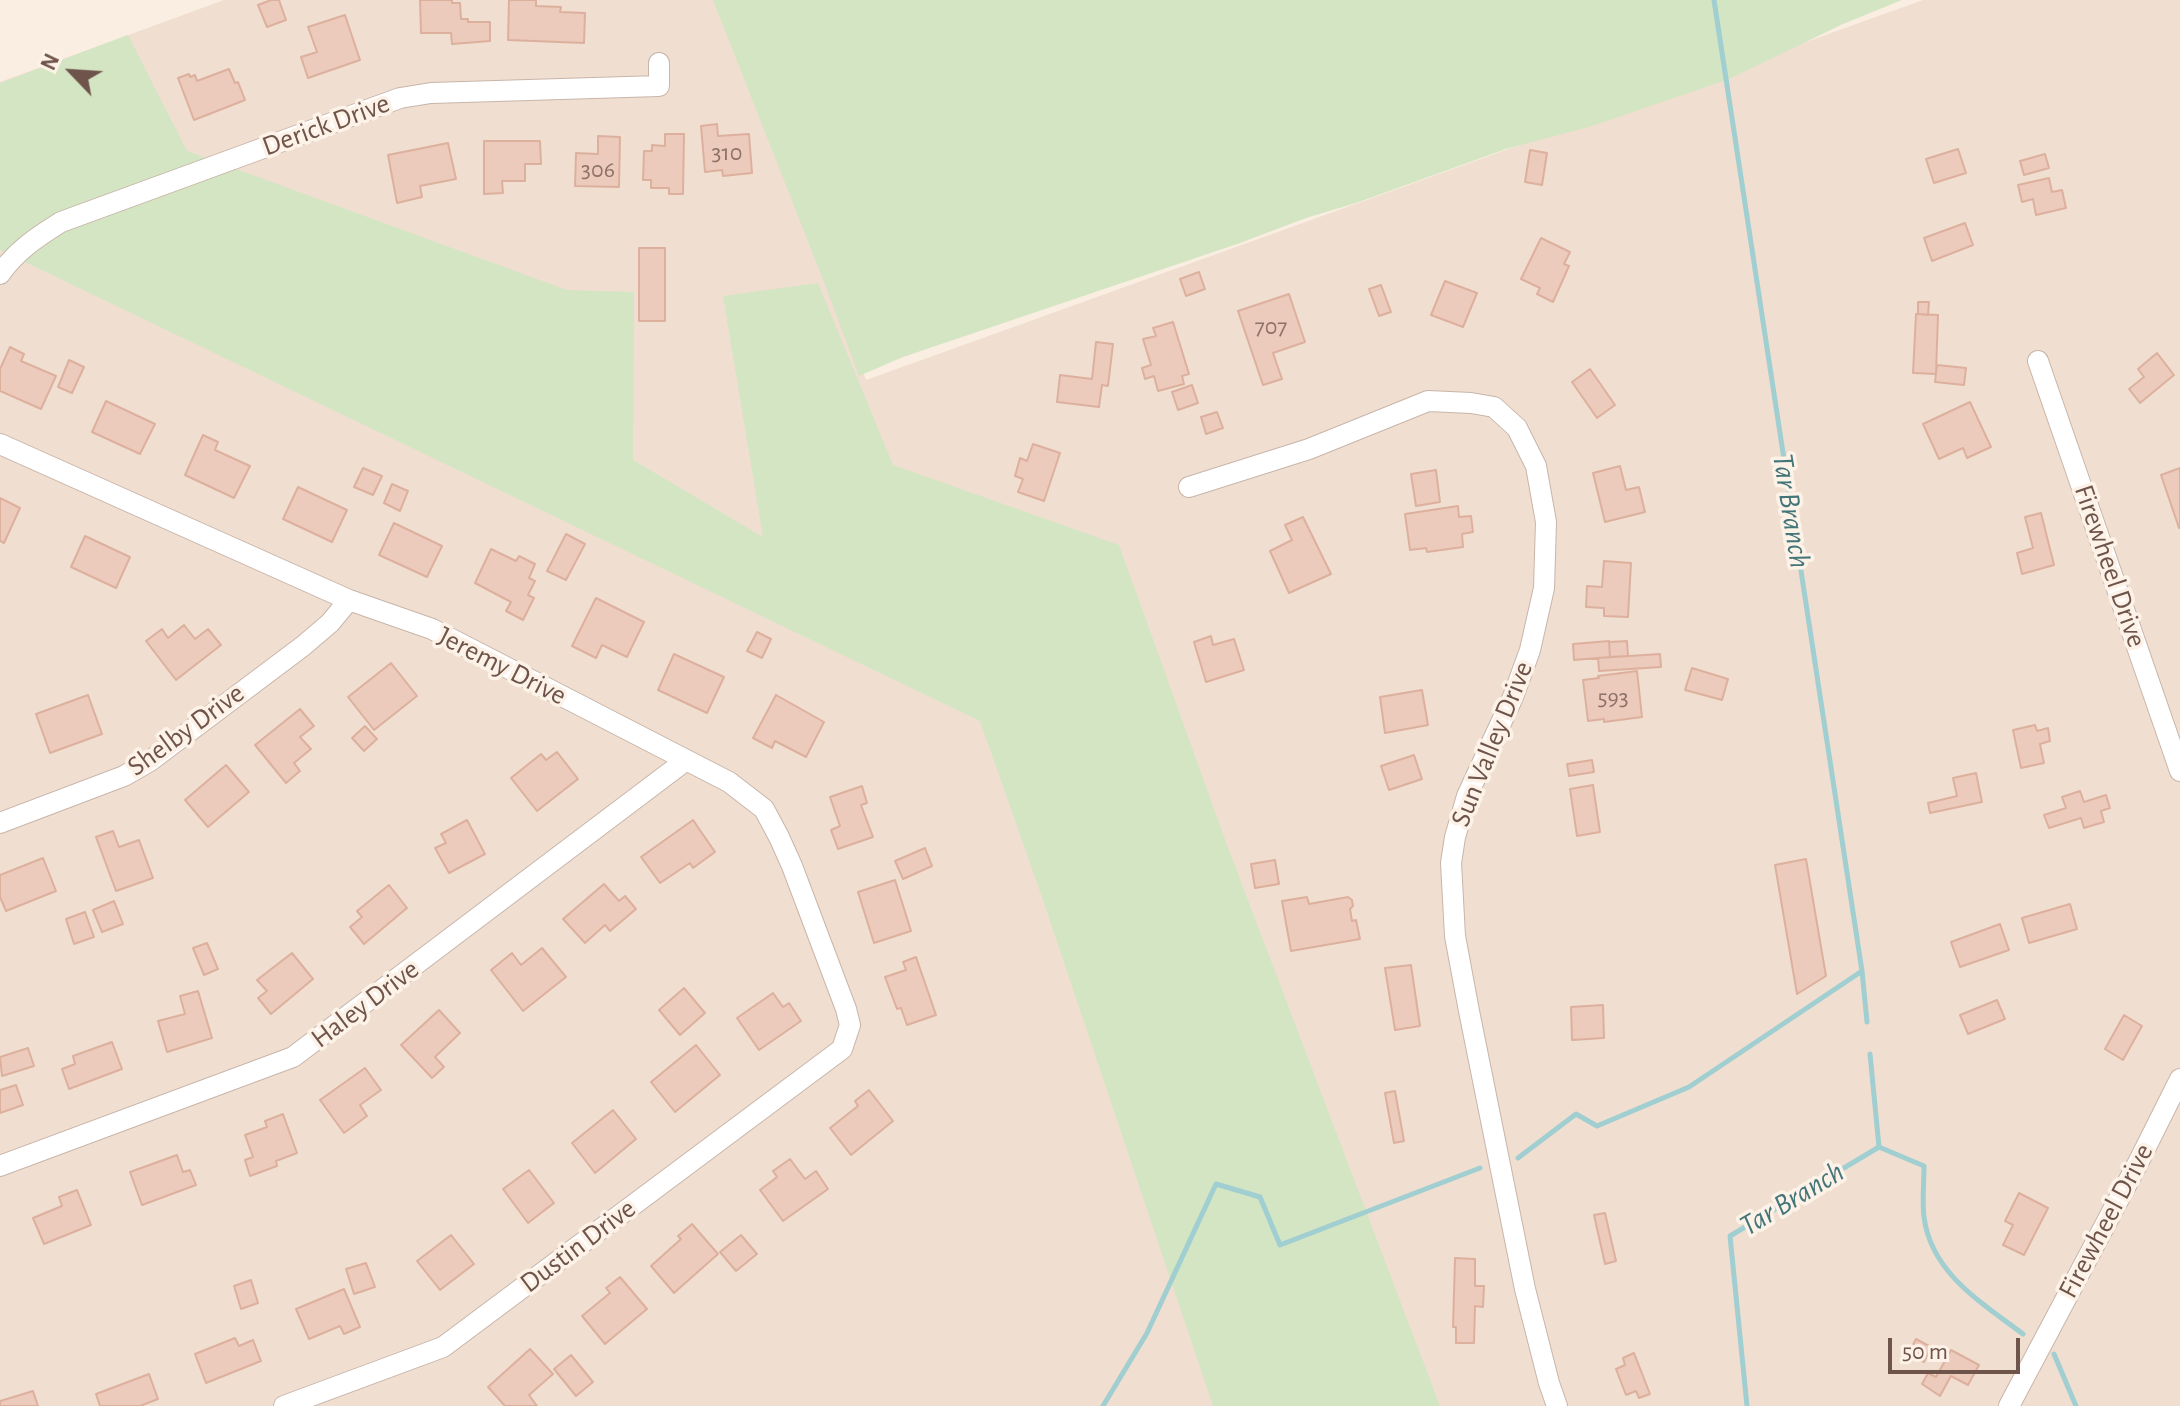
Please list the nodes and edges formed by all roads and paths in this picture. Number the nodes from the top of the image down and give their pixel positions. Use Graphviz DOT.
graph roads {
  1 [pos="659,63"];
  2 [pos="0,274"];
  3 [pos="2038,361"];
  4 [pos="0,444"];
  5 [pos="1189,487"];
  6 [pos="349,600"];
  7 [pos="685,761"];
  8 [pos="2180,771"];
  9 [pos="0,823"];
  10 [pos="846,1041"];
  11 [pos="2180,1079"];
  12 [pos="0,1166"];
  13 [pos="284,1406"];
  14 [pos="1557,1406"];
  15 [pos="2009,1406"];
  1 -- 2 [label="street, Derick Drive"];
  3 -- 8 [label="street, Firewheel Drive"];
  4 -- 6 [label="street, Jeremy Drive"];
  5 -- 14 [label="street, Sun Valley Drive"];
  6 -- 7 [label="street, Jeremy Drive"];
  6 -- 9 [label="street, Shelby Drive"];
  7 -- 10 [label="street, Jeremy Drive"];
  7 -- 12 [label="street, Haley Drive"];
  10 -- 13 [label="street, Dustin Drive"];
  11 -- 15 [label="street, Firewheel Drive"];
}
